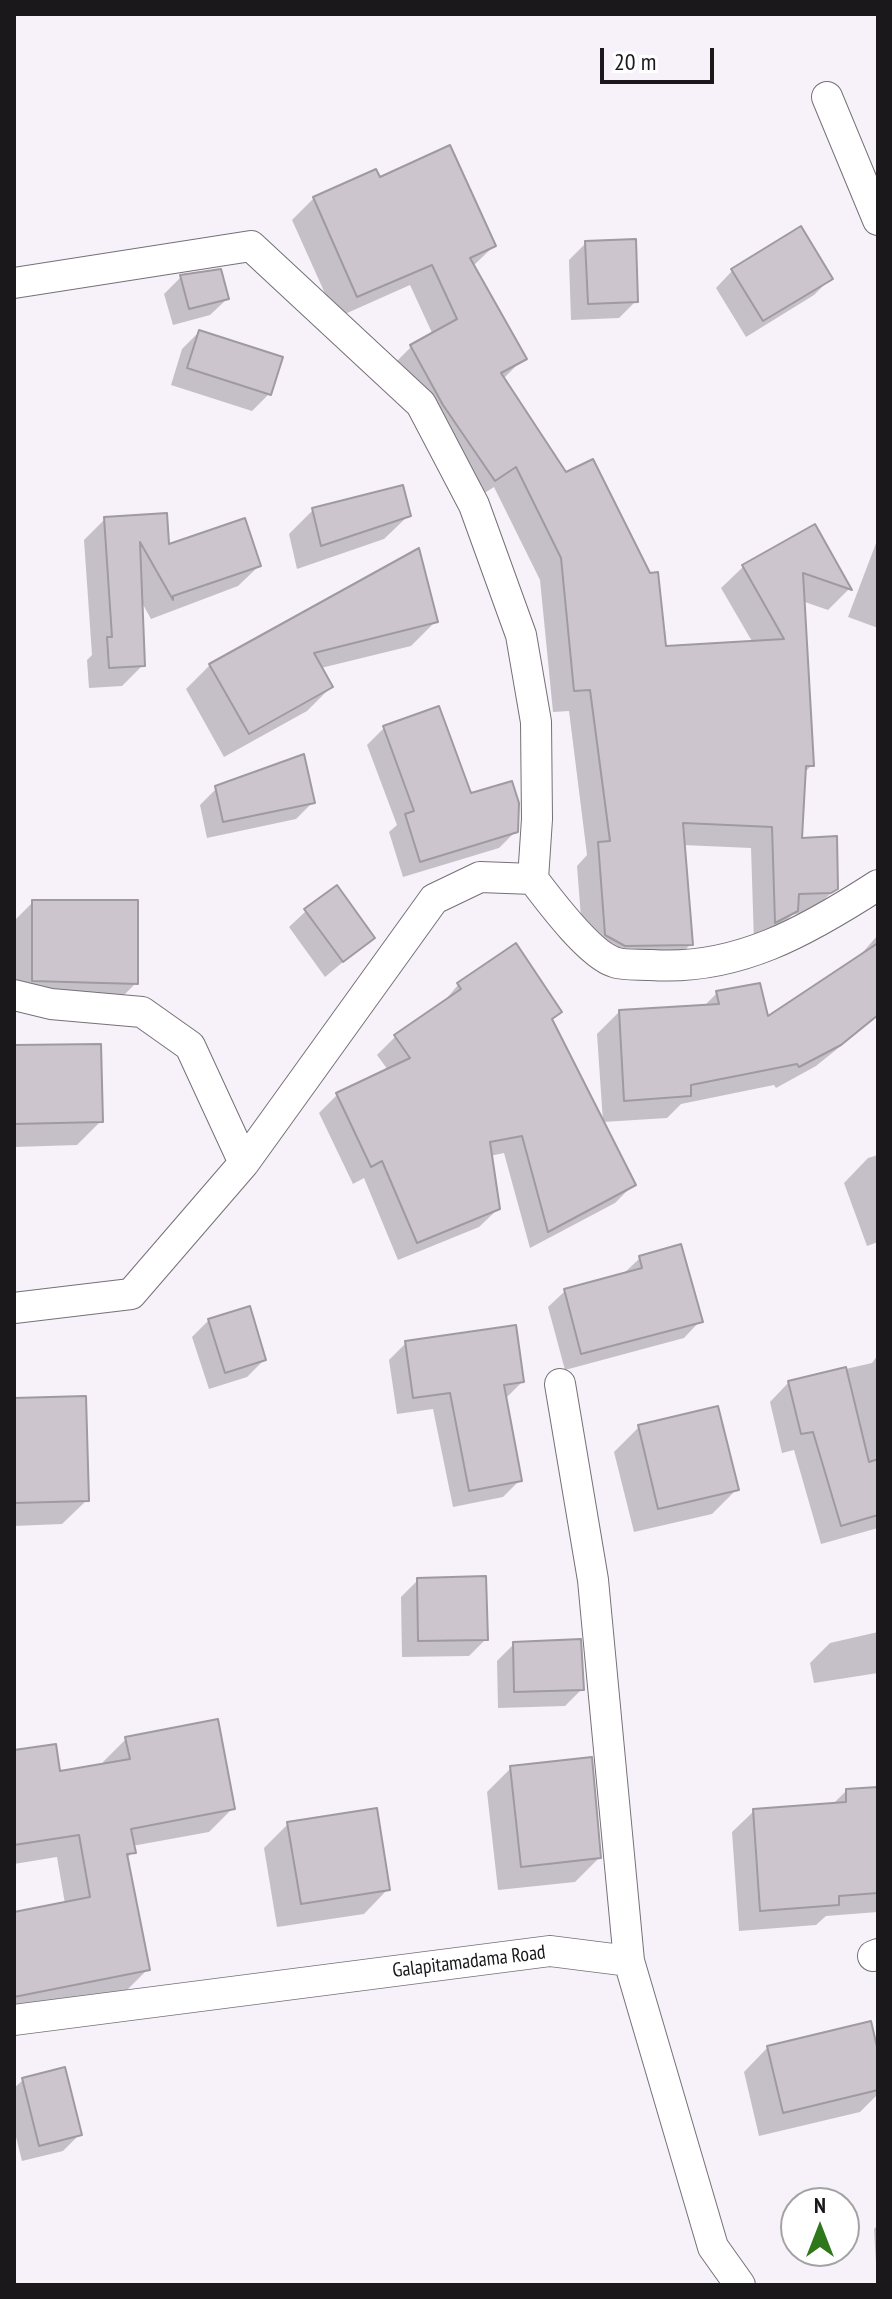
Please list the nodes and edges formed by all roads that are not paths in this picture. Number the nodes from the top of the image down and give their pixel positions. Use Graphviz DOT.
graph roads {
  1 [pos="827,97"];
  2 [pos="878,220"];
  3 [pos="14,283"];
  4 [pos="533,879"];
  5 [pos="878,885"];
  6 [pos="14,995"];
  7 [pos="244,1163"];
  8 [pos="14,1308"];
  9 [pos="560,1384"];
  10 [pos="629,1961"];
  11 [pos="14,2020"];
  12 [pos="740,2285"];
  1 -- 2 [label="street"];
  3 -- 4 [label="street"];
  4 -- 5 [label="street"];
  4 -- 7 [label="street"];
  6 -- 7 [label="street"];
  7 -- 8 [label="street"];
  9 -- 10 [label="street"];
  10 -- 11 [label="street, Galapitamadama Road"];
  10 -- 12 [label="street"];
}
